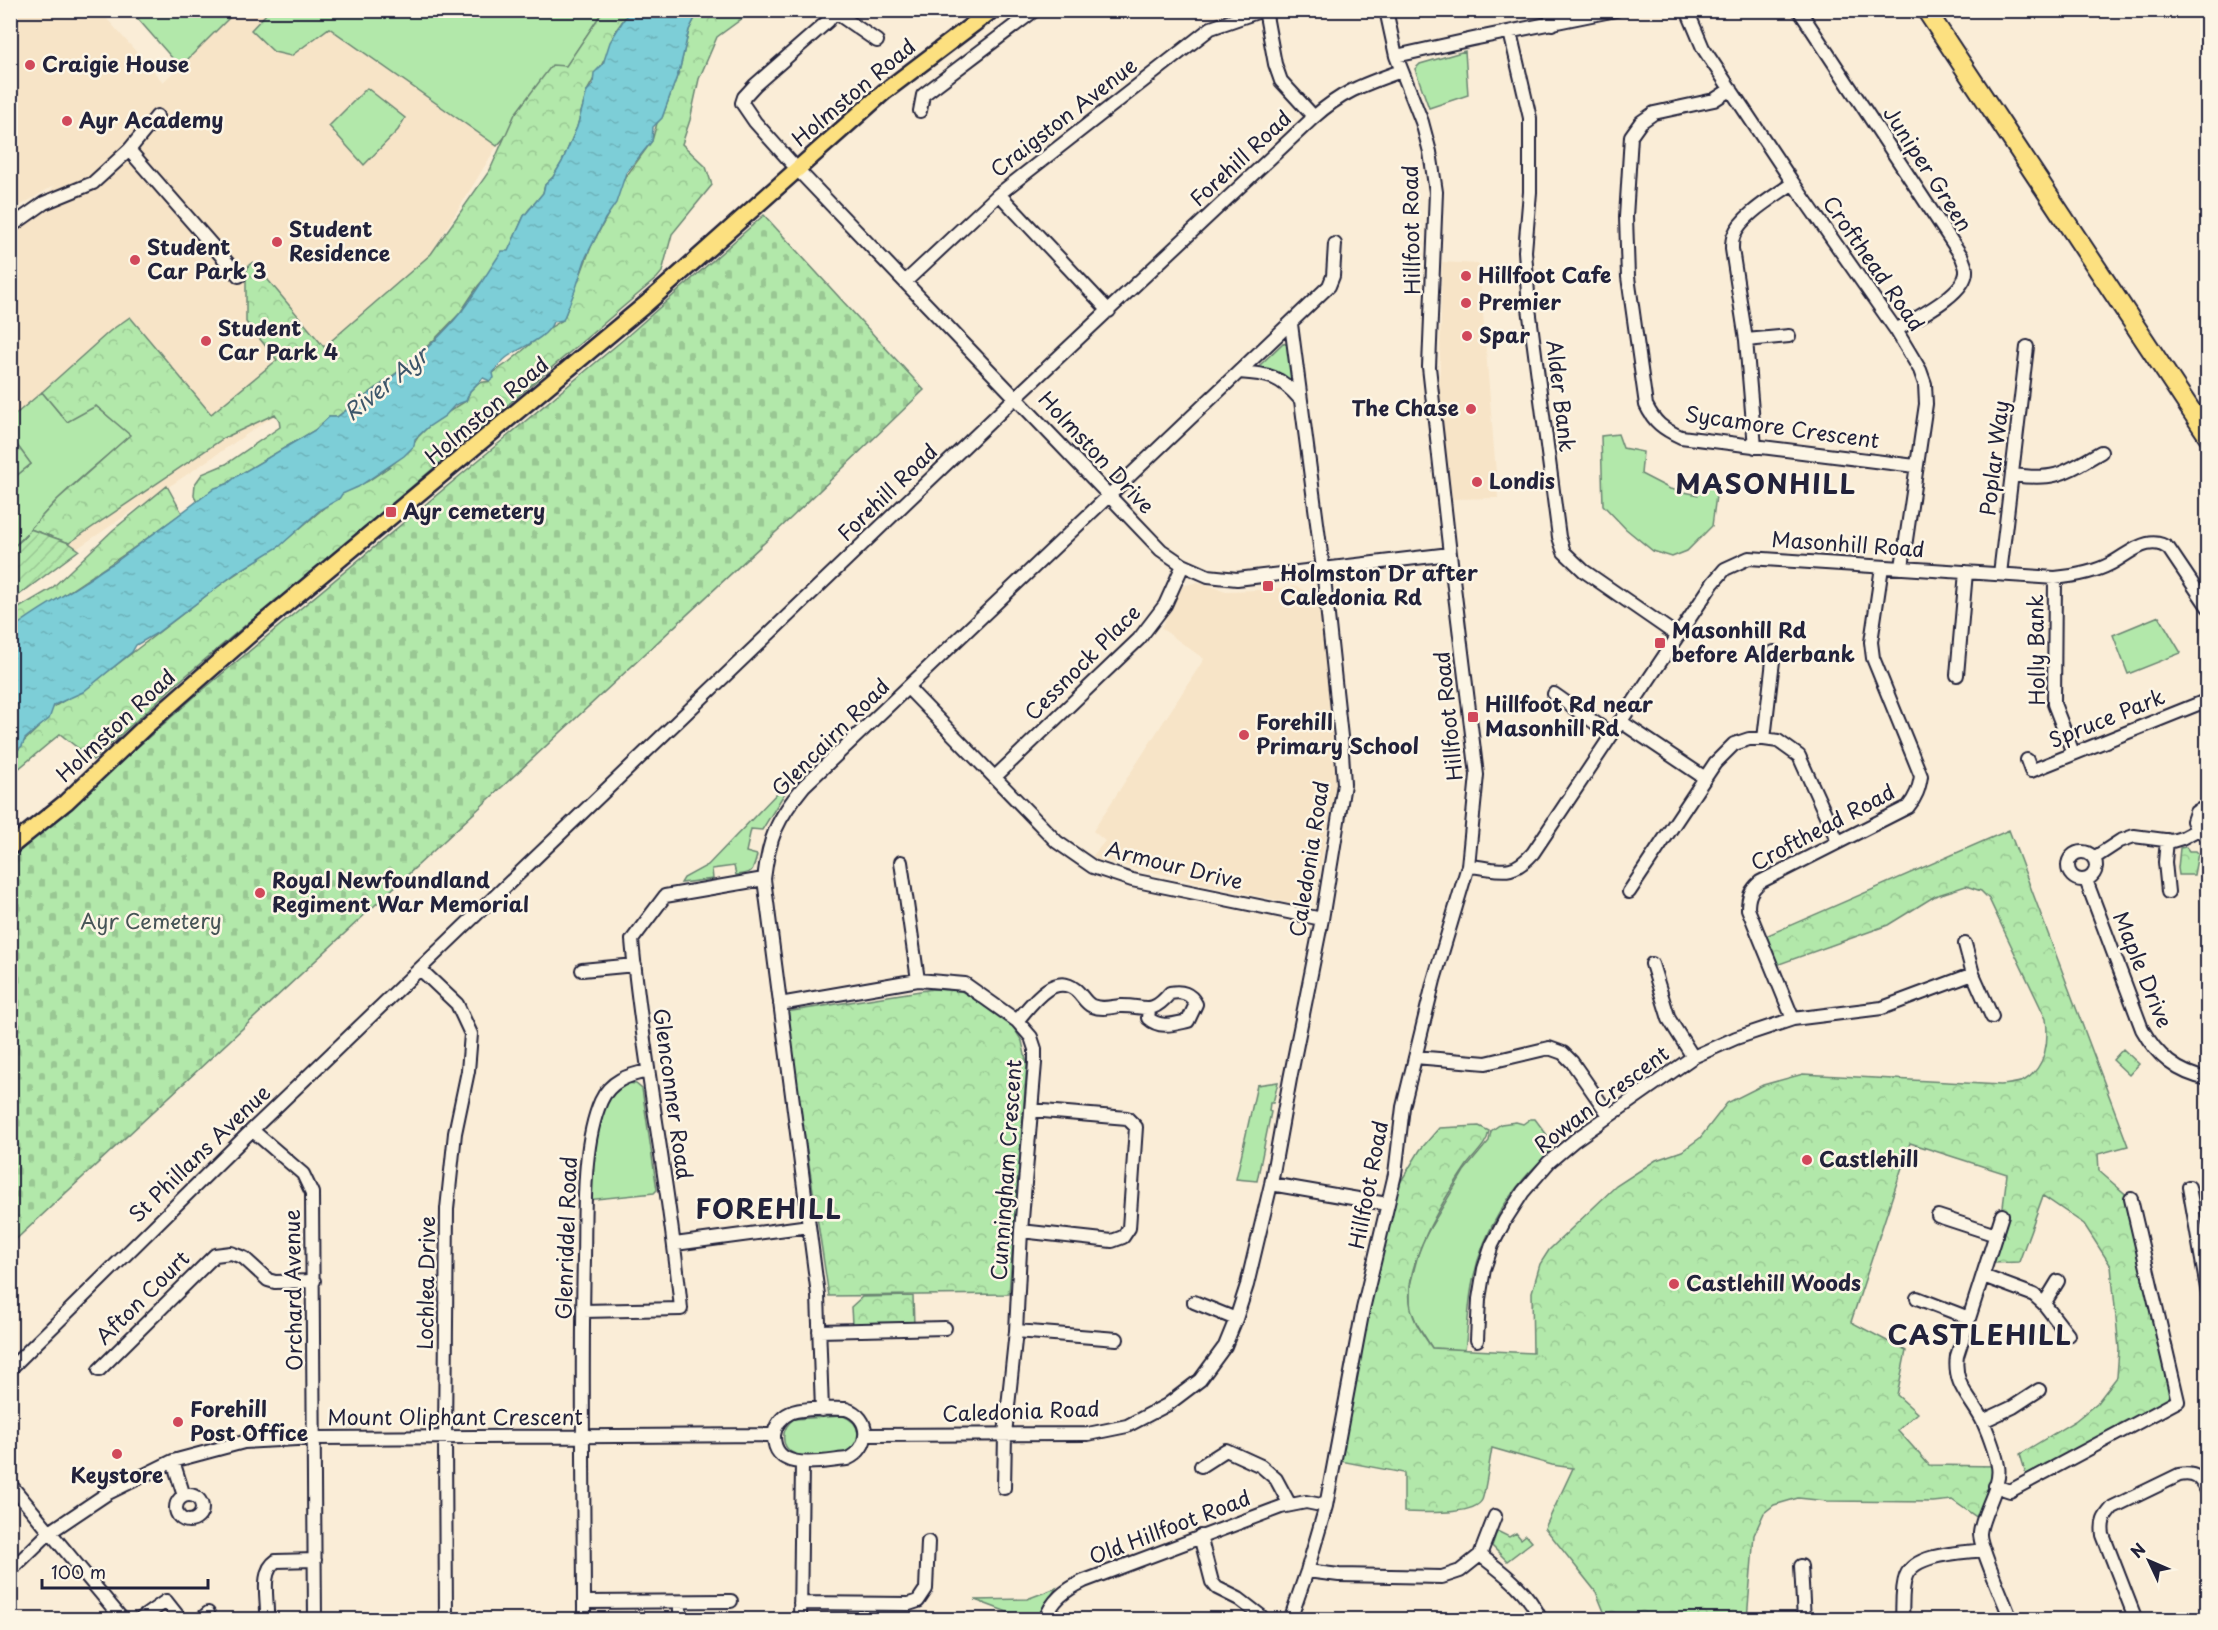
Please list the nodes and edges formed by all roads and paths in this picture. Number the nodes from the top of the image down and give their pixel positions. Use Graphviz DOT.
graph roads {
  1 [pos="993,10"];
  2 [pos="1035,10"];
  3 [pos="1264,10"];
  4 [pos="1386,10"];
  5 [pos="1550,10"];
  6 [pos="1616,10"];
  7 [pos="1687,10"];
  8 [pos="1799,10"];
  9 [pos="1926,10"];
  10 [pos="836,11"];
  11 [pos="1552,24"];
  12 [pos="1510,32"];
  13 [pos="877,41"];
  14 [pos="1396,56"];
  15 [pos="1401,71"];
  16 [pos="1731,89"];
  17 [pos="920,111"];
  18 [pos="157,116"];
  19 [pos="1314,117"];
  20 [pos="129,150"];
  21 [pos="797,169"];
  22 [pos="1793,183"];
  23 [pos="999,194"];
  24 [pos="10,227"];
  25 [pos="1335,244"];
  26 [pos="239,276"];
  27 [pos="905,282"];
  28 [pos="1109,311"];
  29 [pos="1291,324"];
  30 [pos="1896,330"];
  31 [pos="1789,335"];
  32 [pos="1746,340"];
  33 [pos="2027,347"];
  34 [pos="1239,372"];
  35 [pos="1016,397"];
  36 [pos="1300,399"];
  37 [pos="2208,436"];
  38 [pos="1755,447"];
  39 [pos="2101,452"];
  40 [pos="1916,466"];
  41 [pos="2013,475"];
  42 [pos="1110,495"];
  43 [pos="1450,554"];
  44 [pos="1183,565"];
  45 [pos="1882,567"];
  46 [pos="1902,567"];
  47 [pos="1323,569"];
  48 [pos="1966,572"];
  49 [pos="2000,574"];
  50 [pos="2055,578"];
  51 [pos="2208,607"];
  52 [pos="1678,636"];
  53 [pos="1774,652"];
  54 [pos="1957,675"];
  55 [pos="908,688"];
  56 [pos="1554,694"];
  57 [pos="2208,700"];
  58 [pos="1620,721"];
  59 [pos="1611,734"];
  60 [pos="1764,739"];
  61 [pos="2073,753"];
  62 [pos="2027,760"];
  63 [pos="995,777"];
  64 [pos="1705,778"];
  65 [pos="2208,806"];
  66 [pos="2202,832"];
  67 [pos="2167,840"];
  68 [pos="1838,842"];
  69 [pos="10,846"];
  70 [pos="2094,858"];
  71 [pos="901,862"];
  72 [pos="1468,866"];
  73 [pos="764,879"];
  74 [pos="2086,880"];
  75 [pos="1629,892"];
  76 [pos="2168,892"];
  77 [pos="1322,919"];
  78 [pos="1965,944"];
  79 [pos="1652,964"];
  80 [pos="634,965"];
  81 [pos="420,969"];
  82 [pos="582,970"];
  83 [pos="1973,974"];
  84 [pos="918,980"];
  85 [pos="780,1004"];
  86 [pos="1149,1010"];
  87 [pos="1992,1017"];
  88 [pos="1793,1019"];
  89 [pos="1017,1021"];
  90 [pos="1693,1057"];
  91 [pos="1415,1058"];
  92 [pos="648,1071"];
  93 [pos="2208,1079"];
  94 [pos="1031,1110"];
  95 [pos="1609,1115"];
  96 [pos="252,1130"];
  97 [pos="1271,1185"];
  98 [pos="2189,1187"];
  99 [pos="2131,1199"];
  100 [pos="1387,1204"];
  101 [pos="2002,1215"];
  102 [pos="1938,1216"];
  103 [pos="808,1226"];
  104 [pos="1021,1231"];
  105 [pos="2202,1234"];
  106 [pos="1996,1235"];
  107 [pos="675,1244"];
  108 [pos="1983,1276"];
  109 [pos="314,1281"];
  110 [pos="2058,1281"];
  111 [pos="2208,1294"];
  112 [pos="1917,1298"];
  113 [pos="1194,1302"];
  114 [pos="2044,1304"];
  115 [pos="583,1311"];
  116 [pos="1969,1318"];
  117 [pos="1236,1319"];
  118 [pos="945,1328"];
  119 [pos="819,1331"];
  120 [pos="1016,1331"];
  121 [pos="2068,1335"];
  122 [pos="1117,1339"];
  123 [pos="1478,1341"];
  124 [pos="10,1369"];
  125 [pos="99,1370"];
  126 [pos="2039,1390"];
  127 [pos="822,1410"];
  128 [pos="1983,1420"];
  129 [pos="1005,1434"];
  130 [pos="774,1435"];
  131 [pos="866,1435"];
  132 [pos="583,1437"];
  133 [pos="315,1438"];
  134 [pos="445,1438"];
  135 [pos="173,1461"];
  136 [pos="802,1463"];
  137 [pos="1201,1466"];
  138 [pos="10,1484"];
  139 [pos="1995,1486"];
  140 [pos="1003,1488"];
  141 [pos="2208,1493"];
  142 [pos="184,1496"];
  143 [pos="1290,1505"];
  144 [pos="1326,1506"];
  145 [pos="1495,1516"];
  146 [pos="50,1532"];
  147 [pos="1200,1536"];
  148 [pos="928,1542"];
  149 [pos="1984,1550"];
  150 [pos="1480,1555"];
  151 [pos="315,1560"];
  152 [pos="1801,1566"];
  153 [pos="10,1571"];
  154 [pos="1307,1571"];
  155 [pos="731,1601"];
  156 [pos="584,1602"];
  157 [pos="680,1603"];
  158 [pos="800,1603"];
  159 [pos="1244,1603"];
  160 [pos="267,1612"];
  161 [pos="1237,1615"];
  162 [pos="1261,1616"];
  163 [pos="2132,1618"];
  164 [pos="123,1620"];
  165 [pos="139,1620"];
  166 [pos="181,1620"];
  167 [pos="315,1620"];
  168 [pos="446,1620"];
  169 [pos="584,1620"];
  170 [pos="680,1620"];
  171 [pos="800,1620"];
  172 [pos="1045,1620"];
  173 [pos="1290,1620"];
  174 [pos="1541,1620"];
  175 [pos="1804,1620"];
  176 [pos="1902,1620"];
  177 [pos="2011,1620"];
  1 -- 21 [label="main road, Holmston Road"];
  2 -- 17 [label="street"];
  3 -- 19 [label="street"];
  3 -- 23 [label="street, Craigston Avenue"];
  4 -- 14 [label="street, Hillfoot Road"];
  5 -- 11 [label="street"];
  6 -- 11 [label="street"];
  7 -- 16 [label="street, Crofthead Road"];
  8 -- 30 [label="street, Juniper Green"];
  9 -- 37 [label="highway"];
  10 -- 13 [label="street"];
  10 -- 21 [label="street, Holmston Drive"];
  11 -- 12 [label="street"];
  12 -- 14 [label="street"];
  12 -- 52 [label="street, Alder Bank"];
  14 -- 15 [label="street, Hillfoot Road"];
  15 -- 19 [label="street, Forehill Road"];
  15 -- 43 [label="street, Hillfoot Road"];
  16 -- 22 [label="street, Crofthead Road"];
  16 -- 38 [label="street, Sycamore Crescent"];
  18 -- 20 [label="street"];
  19 -- 28 [label="street, Forehill Road"];
  20 -- 24 [label="street"];
  20 -- 26 [label="street"];
  21 -- 27 [label="street, Holmston Drive"];
  21 -- 69 [label="main road, Holmston Road"];
  22 -- 30 [label="street, Crofthead Road"];
  22 -- 32 [label="street"];
  23 -- 27 [label="street, Craigston Avenue"];
  23 -- 28 [label="street"];
  25 -- 29 [label="street, Glencairn Road"];
  27 -- 35 [label="street, Holmston Drive"];
  28 -- 35 [label="street, Forehill Road"];
  29 -- 34 [label="street, Glencairn Road"];
  29 -- 36 [label="street, Caledonia Road"];
  30 -- 40 [label="street, Crofthead Road"];
  31 -- 32 [label="street"];
  32 -- 38 [label="street"];
  33 -- 41 [label="street, Poplar Way"];
  34 -- 36 [label="street"];
  34 -- 42 [label="street, Glencairn Road"];
  35 -- 42 [label="street, Holmston Drive"];
  35 -- 81 [label="street, Forehill Road"];
  36 -- 47 [label="street, Caledonia Road"];
  38 -- 40 [label="street, Sycamore Crescent"];
  39 -- 41 [label="street"];
  40 -- 46 [label="street, Crofthead Road"];
  41 -- 49 [label="street, Poplar Way"];
  42 -- 44 [label="street, Holmston Drive"];
  42 -- 55 [label="street, Glencairn Road"];
  43 -- 47 [label="street, Holmston Drive"];
  43 -- 72 [label="street, Hillfoot Road"];
  44 -- 47 [label="street, Holmston Drive"];
  44 -- 63 [label="street, Cessnock Place"];
  45 -- 46 [label="street, Masonhill Road"];
  45 -- 52 [label="street, Masonhill Road"];
  45 -- 68 [label="street, Crofthead Road"];
  46 -- 48 [label="street, Masonhill Road"];
  47 -- 77 [label="street, Caledonia Road"];
  48 -- 49 [label="street, Masonhill Road"];
  48 -- 54 [label="street"];
  49 -- 50 [label="street, Masonhill Road"];
  50 -- 51 [label="street, Masonhill Road"];
  50 -- 61 [label="street, Holly Bank"];
  52 -- 58 [label="street, Masonhill Road"];
  53 -- 60 [label="street"];
  55 -- 63 [label="street, Armour Drive"];
  55 -- 73 [label="street, Glencairn Road"];
  56 -- 59 [label="street"];
  57 -- 61 [label="street, Spruce Park"];
  58 -- 59 [label="street, Masonhill Road"];
  58 -- 64 [label="street"];
  59 -- 72 [label="street, Masonhill Road"];
  60 -- 64 [label="street"];
  60 -- 68 [label="street"];
  61 -- 62 [label="street, Spruce Park"];
  63 -- 77 [label="street, Armour Drive"];
  64 -- 75 [label="street"];
  65 -- 66 [label="street, Maple Drive"];
  66 -- 67 [label="street, Maple Drive"];
  67 -- 70 [label="street, Maple Drive"];
  67 -- 76 [label="street"];
  68 -- 88 [label="street, Crofthead Road"];
  70 -- 74 [label="street"];
  70 -- 74 [label="street, Maple Drive"];
  71 -- 84 [label="street"];
  72 -- 91 [label="street, Hillfoot Road"];
  73 -- 80 [label="street, Glenconner Road"];
  73 -- 85 [label="street, Glencairn Road"];
  74 -- 93 [label="street, Maple Drive"];
  77 -- 97 [label="street, Caledonia Road"];
  78 -- 83 [label="street"];
  79 -- 90 [label="street, Rowan Crescent"];
  80 -- 82 [label="street"];
  80 -- 92 [label="street, Glenconner Road"];
  81 -- 96 [label="street, St Phillans Avenue"];
  81 -- 134 [label="street, Lochlea Drive"];
  83 -- 87 [label="street"];
  83 -- 88 [label="street, Rowan Crescent"];
  84 -- 85 [label="street, Cunningham Crescent"];
  84 -- 89 [label="street, Cunningham Crescent"];
  85 -- 103 [label="street, Glencairn Road"];
  86 -- 89 [label="street"];
  88 -- 90 [label="street, Rowan Crescent"];
  89 -- 94 [label="street, Cunningham Crescent"];
  90 -- 95 [label="street, Rowan Crescent"];
  91 -- 95 [label="street"];
  91 -- 100 [label="street, Hillfoot Road"];
  92 -- 107 [label="street, Glenconner Road"];
  92 -- 115 [label="street, Glenriddel Road"];
  94 -- 104 [label="street, Cunningham Crescent"];
  94 -- 104 [label="street"];
  95 -- 123 [label="street, Rowan Crescent"];
  96 -- 109 [label="street, Orchard Avenue"];
  96 -- 124 [label="street, St Phillans Avenue"];
  97 -- 100 [label="street"];
  97 -- 117 [label="street, Caledonia Road"];
  98 -- 105 [label="street"];
  99 -- 139 [label="street"];
  100 -- 144 [label="street, Hillfoot Road"];
  101 -- 106 [label="street"];
  102 -- 106 [label="street"];
  103 -- 107 [label="street"];
  103 -- 119 [label="street, Glencairn Road"];
  104 -- 120 [label="street, Cunningham Crescent"];
  105 -- 111 [label="street"];
  106 -- 108 [label="street"];
  107 -- 115 [label="street, Glenconner Road"];
  108 -- 114 [label="street"];
  108 -- 116 [label="street"];
  109 -- 125 [label="street, Afton Court"];
  109 -- 133 [label="street, Orchard Avenue"];
  110 -- 114 [label="street"];
  112 -- 116 [label="street"];
  113 -- 117 [label="street"];
  114 -- 121 [label="street"];
  115 -- 132 [label="street, Glenriddel Road"];
  116 -- 128 [label="street"];
  117 -- 129 [label="street, Caledonia Road"];
  118 -- 119 [label="street"];
  119 -- 127 [label="street, Glencairn Road"];
  120 -- 122 [label="street"];
  120 -- 129 [label="street, Cunningham Crescent"];
  126 -- 128 [label="street"];
  127 -- 130 [label="street"];
  127 -- 131 [label="street"];
  128 -- 139 [label="street"];
  129 -- 131 [label="street, Caledonia Road"];
  129 -- 140 [label="street, Cunningham Crescent"];
  130 -- 132 [label="street, Mount Oliphant Crescent"];
  130 -- 136 [label="street"];
  131 -- 136 [label="street"];
  132 -- 134 [label="street, Mount Oliphant Crescent"];
  132 -- 156 [label="street, Glenriddel Road"];
  133 -- 134 [label="street, Mount Oliphant Crescent"];
  133 -- 135 [label="street, Mount Oliphant Crescent"];
  133 -- 151 [label="street, Orchard Avenue"];
  134 -- 168 [label="street, Lochlea Drive"];
  135 -- 142 [label="street"];
  135 -- 146 [label="street, Mount Oliphant Crescent"];
  136 -- 158 [label="street"];
  137 -- 143 [label="street"];
  138 -- 146 [label="street"];
  139 -- 149 [label="street"];
  141 -- 163 [label="street"];
  143 -- 144 [label="street, Old Hillfoot Road"];
  143 -- 147 [label="street, Old Hillfoot Road"];
  144 -- 154 [label="street, Hillfoot Road"];
  145 -- 150 [label="street"];
  146 -- 153 [label="street, Mount Oliphant Crescent"];
  146 -- 164 [label="street"];
  147 -- 159 [label="street"];
  147 -- 172 [label="street, Old Hillfoot Road"];
  148 -- 158 [label="street"];
  149 -- 176 [label="street"];
  149 -- 177 [label="street"];
  150 -- 154 [label="street"];
  150 -- 174 [label="street"];
  151 -- 160 [label="street"];
  151 -- 167 [label="street, Orchard Avenue"];
  152 -- 175 [label="street"];
  154 -- 173 [label="street, Hillfoot Road"];
  155 -- 157 [label="street"];
  156 -- 157 [label="street"];
  156 -- 169 [label="street, Glenriddel Road"];
  157 -- 170 [label="street"];
  158 -- 171 [label="street"];
  159 -- 161 [label="street"];
  159 -- 162 [label="street"];
  165 -- 166 [label="street"];
}
